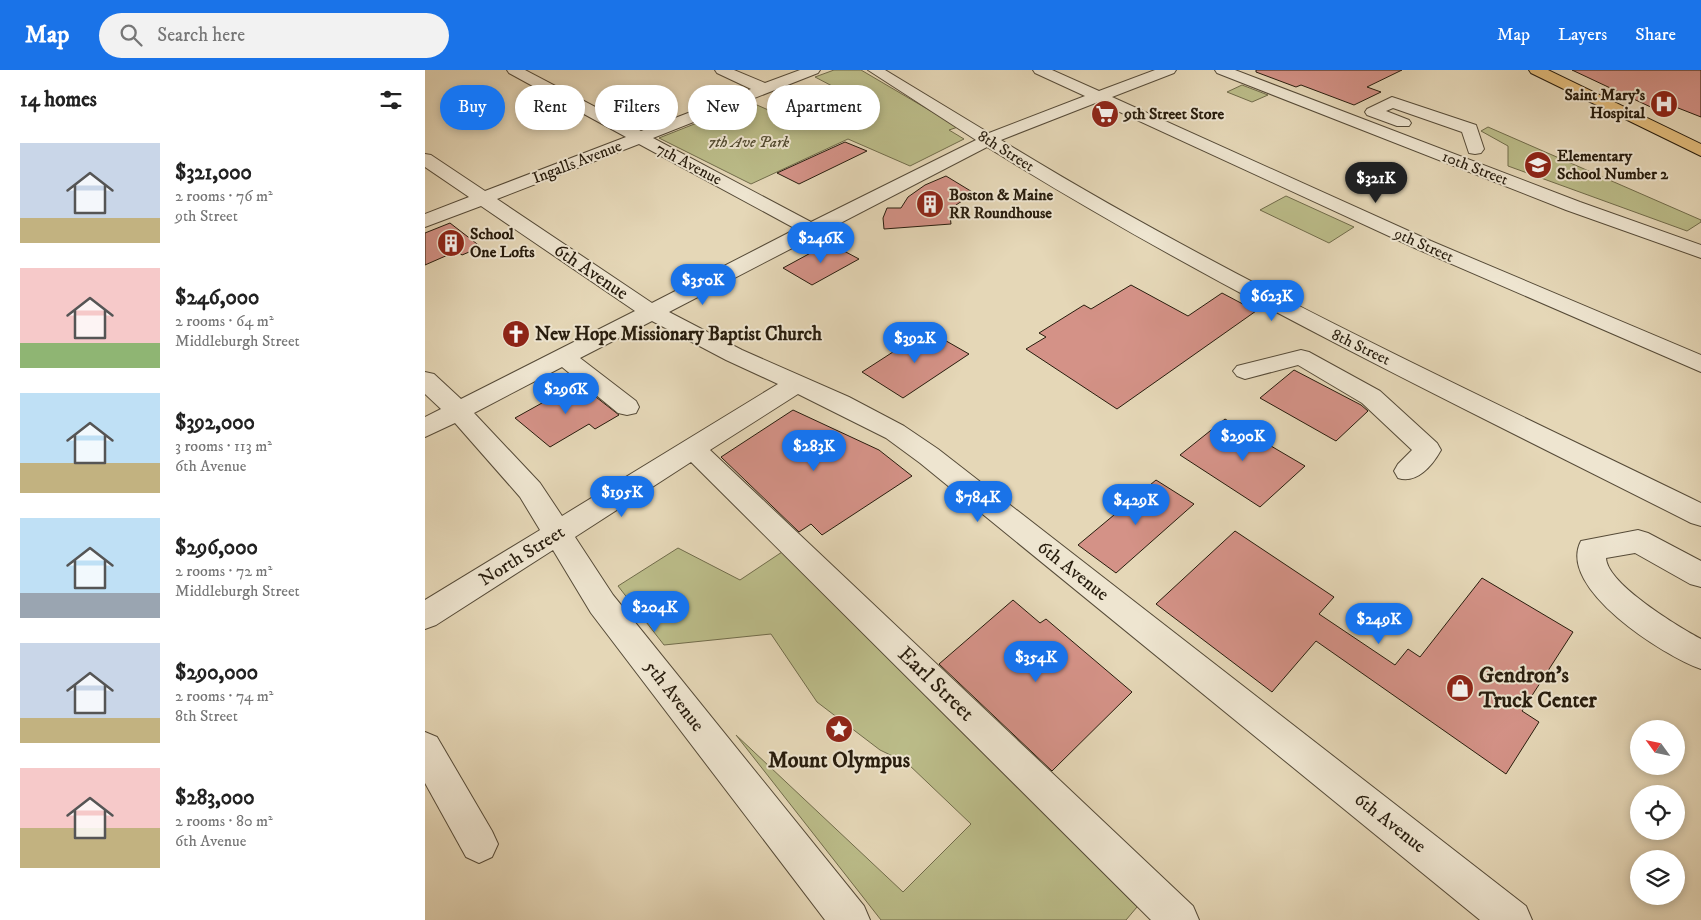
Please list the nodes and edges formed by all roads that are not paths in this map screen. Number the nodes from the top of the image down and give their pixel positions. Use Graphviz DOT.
graph roads {
  1 [pos="515,70"];
  2 [pos="722,70"];
  3 [pos="813,70"];
  4 [pos="875,70"];
  5 [pos="1040,70"];
  6 [pos="1169,70"];
  7 [pos="1222,70"];
  8 [pos="1536,70"];
  9 [pos="765,89"];
  10 [pos="1099,97"];
  11 [pos="1419,129"];
  12 [pos="640,137"];
  13 [pos="988,141"];
  14 [pos="1457,142"];
  15 [pos="1475,149"];
  16 [pos="1701,151"];
  17 [pos="425,159"];
  18 [pos="1455,160"];
  19 [pos="482,199"];
  20 [pos="425,221"];
  21 [pos="811,230"];
  22 [pos="1701,252"];
  23 [pos="651,312"];
  24 [pos="564,357"];
  25 [pos="1701,364"];
  26 [pos="1245,371"];
  27 [pos="425,380"];
  28 [pos="796,384"];
  29 [pos="627,407"];
  30 [pos="458,412"];
  31 [pos="425,428"];
  32 [pos="693,449"];
  33 [pos="1407,471"];
  34 [pos="1701,515"];
  35 [pos="556,534"];
  36 [pos="1701,575"];
  37 [pos="425,616"];
  38 [pos="1701,656"];
  39 [pos="425,749"];
  40 [pos="479,844"];
  41 [pos="850,920"];
  42 [pos="1179,920"];
  43 [pos="1512,920"];
  1 -- 12 [label="street, 7th Avenue"];
  2 -- 9 [label="street"];
  3 -- 9 [label="street, Ingalls Avenue"];
  4 -- 13 [label="street, 8th Street"];
  5 -- 10 [label="street, 9th Street"];
  6 -- 10 [label="street"];
  7 -- 18 [label="street, 10th Street"];
  8 -- 16 [label="main road"];
  9 -- 12 [label="street, Ingalls Avenue"];
  10 -- 13 [label="street"];
  10 -- 25 [label="street, 9th Street"];
  11 -- 15 [label="street"];
  12 -- 19 [label="street, Ingalls Avenue"];
  12 -- 21 [label="street, 7th Avenue"];
  13 -- 21 [label="street"];
  13 -- 34 [label="street, 8th Street"];
  14 -- 15 [label="street"];
  15 -- 18 [label="street"];
  17 -- 19 [label="street, 6th Avenue"];
  18 -- 22 [label="street, 10th Street"];
  19 -- 20 [label="street, Ingalls Avenue"];
  19 -- 23 [label="street, 6th Avenue"];
  21 -- 23 [label="street"];
  23 -- 24 [label="street"];
  23 -- 28 [label="street, 6th Avenue"];
  24 -- 29 [label="street"];
  24 -- 30 [label="street"];
  26 -- 33 [label="street"];
  27 -- 30 [label="street, 5th Avenue"];
  28 -- 32 [label="street, North Street"];
  28 -- 43 [label="street, 6th Avenue"];
  30 -- 31 [label="street"];
  30 -- 35 [label="street, 5th Avenue"];
  32 -- 35 [label="street, North Street"];
  32 -- 42 [label="street, Earl Street"];
  35 -- 37 [label="street, North Street"];
  35 -- 41 [label="street, 5th Avenue"];
  36 -- 38 [label="street"];
  39 -- 40 [label="street"];
}
